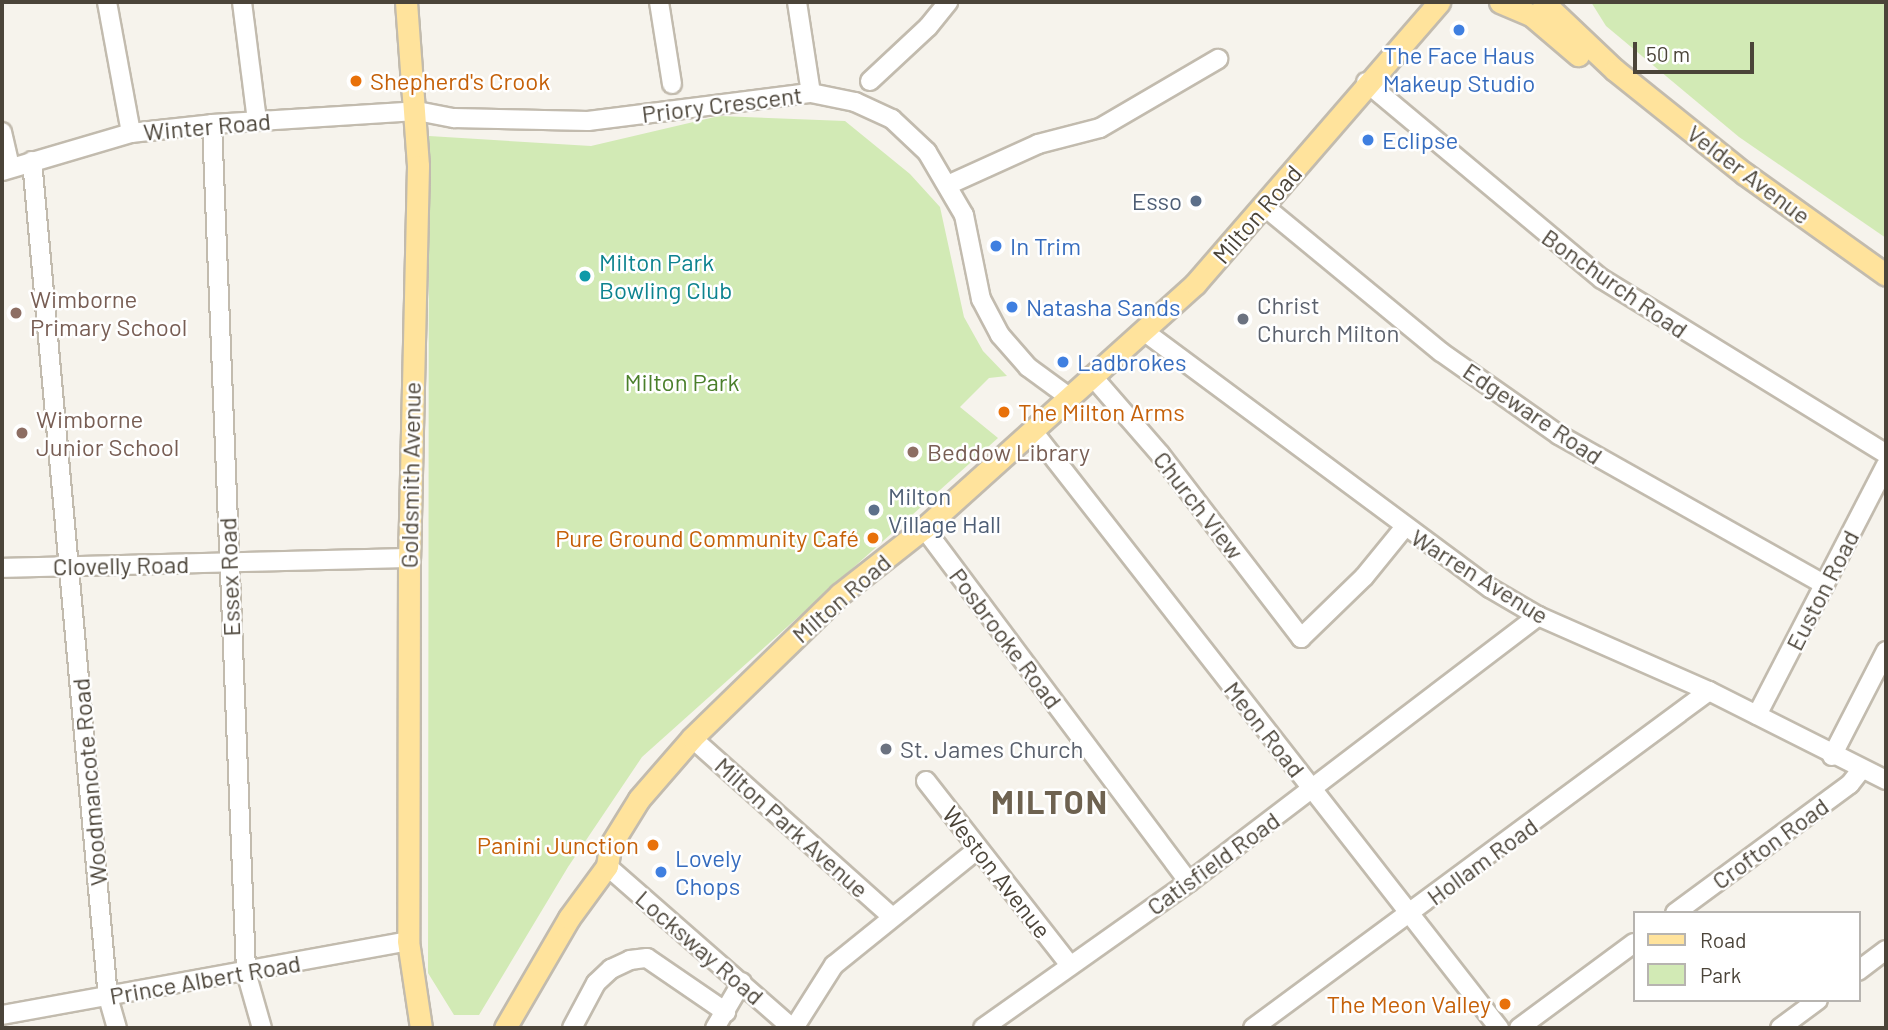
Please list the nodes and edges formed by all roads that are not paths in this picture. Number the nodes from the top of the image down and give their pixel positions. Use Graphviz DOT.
graph roads {
  1 [pos="107,2"];
  2 [pos="242,2"];
  3 [pos="406,2"];
  4 [pos="659,2"];
  5 [pos="797,2"];
  6 [pos="948,2"];
  7 [pos="1441,2"];
  8 [pos="1500,2"];
  9 [pos="1543,2"];
  10 [pos="1564,2"];
  11 [pos="1218,59"];
  12 [pos="1615,70"];
  13 [pos="870,80"];
  14 [pos="1366,82"];
  15 [pos="672,85"];
  16 [pos="811,93"];
  17 [pos="417,111"];
  18 [pos="257,121"];
  19 [pos="212,124"];
  20 [pos="2,132"];
  21 [pos="131,133"];
  22 [pos="32,161"];
  23 [pos="6,169"];
  24 [pos="950,184"];
  25 [pos="1265,207"];
  26 [pos="1886,275"];
  27 [pos="1145,332"];
  28 [pos="1093,377"];
  29 [pos="1069,397"];
  30 [pos="1032,430"];
  31 [pos="1886,454"];
  32 [pos="1886,465"];
  33 [pos="924,528"];
  34 [pos="1404,528"];
  35 [pos="409,558"];
  36 [pos="228,563"];
  37 [pos="70,566"];
  38 [pos="2,568"];
  39 [pos="1825,585"];
  40 [pos="1538,616"];
  41 [pos="1886,651"];
  42 [pos="1709,691"];
  43 [pos="1757,715"];
  44 [pos="692,738"];
  45 [pos="1832,756"];
  46 [pos="1861,770"];
  47 [pos="1886,780"];
  48 [pos="926,781"];
  49 [pos="1312,790"];
  50 [pos="978,849"];
  51 [pos="607,866"];
  52 [pos="1189,882"];
  53 [pos="1678,911"];
  54 [pos="1410,914"];
  55 [pos="892,917"];
  56 [pos="1632,944"];
  57 [pos="408,945"];
  58 [pos="1886,950"];
  59 [pos="1069,964"];
  60 [pos="1860,970"];
  61 [pos="246,972"];
  62 [pos="742,982"];
  63 [pos="108,997"];
  64 [pos="1815,1002"];
  65 [pos="726,1012"];
  66 [pos="2,1014"];
  67 [pos="117,1028"];
  68 [pos="262,1028"];
  69 [pos="414,1028"];
  70 [pos="421,1028"];
  71 [pos="428,1028"];
  72 [pos="505,1028"];
  73 [pos="572,1028"];
  74 [pos="715,1028"];
  75 [pos="793,1028"];
  76 [pos="984,1028"];
  77 [pos="1253,1028"];
  78 [pos="1499,1028"];
  79 [pos="1519,1028"];
  80 [pos="1780,1028"];
  1 -- 21 [label="street"];
  2 -- 18 [label="street"];
  3 -- 17 [label="main road, Goldsmith Avenue"];
  4 -- 15 [label="street"];
  5 -- 16 [label="street"];
  6 -- 13 [label="street"];
  7 -- 14 [label="main road, Milton Road"];
  8 -- 12 [label="main road, Velder Avenue"];
  9 -- 12 [label="main road, Velder Avenue"];
  10 -- 12 [label="main road, Velder Avenue"];
  11 -- 24 [label="street"];
  12 -- 26 [label="main road, Velder Avenue"];
  14 -- 25 [label="main road, Milton Road"];
  14 -- 31 [label="street, Bonchurch Road"];
  16 -- 17 [label="street, Priory Crescent"];
  16 -- 24 [label="street, Priory Crescent"];
  17 -- 18 [label="street, Winter Road"];
  17 -- 35 [label="main road, Goldsmith Avenue"];
  18 -- 19 [label="street, Winter Road"];
  19 -- 21 [label="street, Winter Road"];
  19 -- 36 [label="street, Essex Road"];
  20 -- 23 [label="street"];
  21 -- 22 [label="street, Winter Road"];
  22 -- 23 [label="street, Winter Road"];
  22 -- 37 [label="street, Woodmancote Road"];
  24 -- 29 [label="street, Priory Crescent"];
  25 -- 27 [label="main road, Milton Road"];
  25 -- 39 [label="street, Edgeware Road"];
  27 -- 28 [label="main road, Milton Road"];
  27 -- 34 [label="street, Warren Avenue"];
  28 -- 29 [label="main road, Milton Road"];
  28 -- 34 [label="street, Church View"];
  29 -- 30 [label="main road, Milton Road"];
  30 -- 33 [label="main road, Milton Road"];
  30 -- 49 [label="street, Meon Road"];
  32 -- 39 [label="street, Euston Road"];
  33 -- 44 [label="main road, Milton Road"];
  33 -- 52 [label="street, Posbrooke Road"];
  34 -- 40 [label="street, Warren Avenue"];
  35 -- 36 [label="street, Clovelly Road"];
  35 -- 57 [label="main road, Goldsmith Avenue"];
  36 -- 37 [label="street, Clovelly Road"];
  36 -- 61 [label="street, Essex Road"];
  37 -- 38 [label="street, Clovelly Road"];
  37 -- 63 [label="street, Woodmancote Road"];
  39 -- 43 [label="street, Euston Road"];
  40 -- 42 [label="street, Warren Avenue"];
  40 -- 49 [label="street, Catisfield Road"];
  41 -- 45 [label="street"];
  42 -- 43 [label="street, Warren Avenue"];
  42 -- 54 [label="street, Hollam Road"];
  43 -- 45 [label="street, Warren Avenue"];
  44 -- 51 [label="main road, Milton Road"];
  44 -- 55 [label="street, Milton Park Avenue"];
  45 -- 46 [label="street, Warren Avenue"];
  46 -- 47 [label="street, Warren Avenue"];
  46 -- 53 [label="street, Crofton Road"];
  48 -- 50 [label="street, Weston Avenue"];
  49 -- 52 [label="street, Catisfield Road"];
  49 -- 54 [label="street, Meon Road"];
  50 -- 55 [label="street"];
  50 -- 59 [label="street, Weston Avenue"];
  51 -- 62 [label="street, Locksway Road"];
  51 -- 72 [label="main road, Milton Road"];
  52 -- 59 [label="street, Catisfield Road"];
  54 -- 77 [label="street, Hollam Road"];
  54 -- 78 [label="street, Meon Road"];
  55 -- 75 [label="street"];
  56 -- 79 [label="street"];
  57 -- 61 [label="street, Prince Albert Road"];
  57 -- 69 [label="main road, Goldsmith Avenue"];
  57 -- 70 [label="main road, Goldsmith Avenue"];
  57 -- 71 [label="main road"];
  58 -- 60 [label="street"];
  59 -- 76 [label="street, Catisfield Road"];
  61 -- 63 [label="street, Prince Albert Road"];
  61 -- 68 [label="street, Essex Road"];
  62 -- 65 [label="street"];
  62 -- 75 [label="street, Locksway Road"];
  63 -- 66 [label="street, Prince Albert Road"];
  63 -- 67 [label="street, Woodmancote Road"];
  64 -- 80 [label="street"];
  65 -- 73 [label="street"];
  65 -- 74 [label="street"];
}
